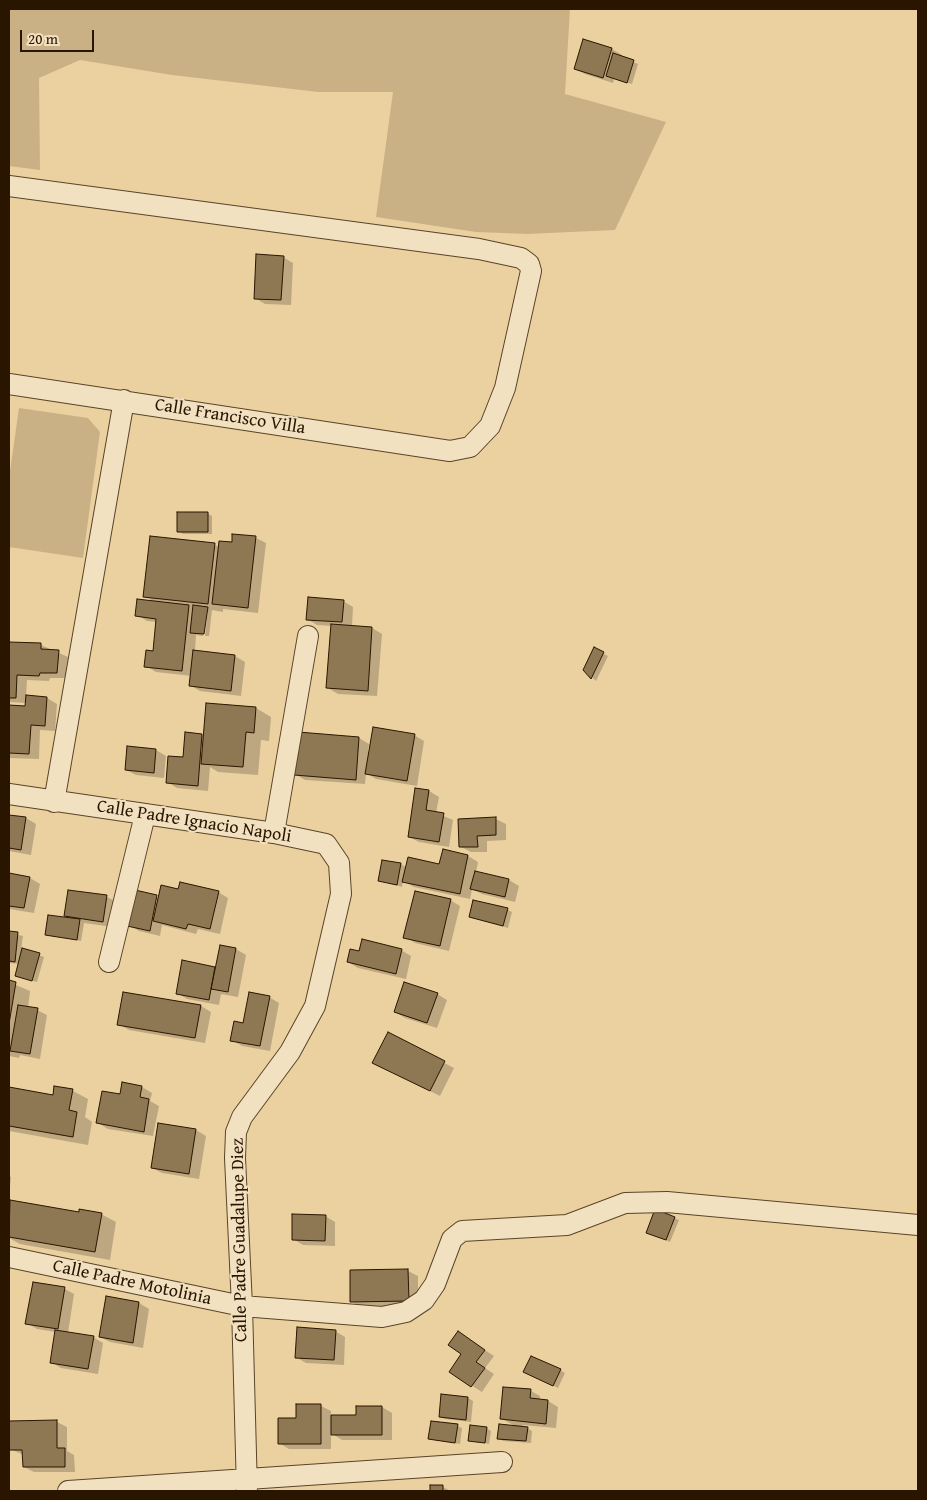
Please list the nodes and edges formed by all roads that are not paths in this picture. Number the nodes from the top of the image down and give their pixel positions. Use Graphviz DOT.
graph roads {
  1 [pos="9,186"];
  2 [pos="9,384"];
  3 [pos="124,400"];
  4 [pos="308,636"];
  5 [pos="9,794"];
  6 [pos="54,802"];
  7 [pos="146,814"];
  8 [pos="274,833"];
  9 [pos="341,894"];
  10 [pos="109,962"];
  11 [pos="918,1225"];
  12 [pos="9,1257"];
  13 [pos="242,1306"];
  14 [pos="502,1462"];
  15 [pos="246,1485"];
  16 [pos="68,1491"];
  1 -- 3 [label="street, Calle Francisco Villa"];
  2 -- 3 [label="street, Calle Francisco Villa"];
  3 -- 6 [label="street"];
  4 -- 8 [label="street"];
  5 -- 6 [label="street, Calle Padre Ignacio Napoli"];
  6 -- 7 [label="street, Calle Padre Ignacio Napoli"];
  7 -- 8 [label="street, Calle Padre Ignacio Napoli"];
  7 -- 10 [label="street"];
  8 -- 9 [label="street, Calle Padre Ignacio Napoli"];
  9 -- 13 [label="street, Calle Padre Guadalupe Diez"];
  11 -- 13 [label="street, Calle Padre Motolinia"];
  12 -- 13 [label="street, Calle Padre Motolinia"];
  13 -- 15 [label="street, Calle Padre Guadalupe Diez"];
  14 -- 15 [label="street"];
  15 -- 16 [label="street"];
}
